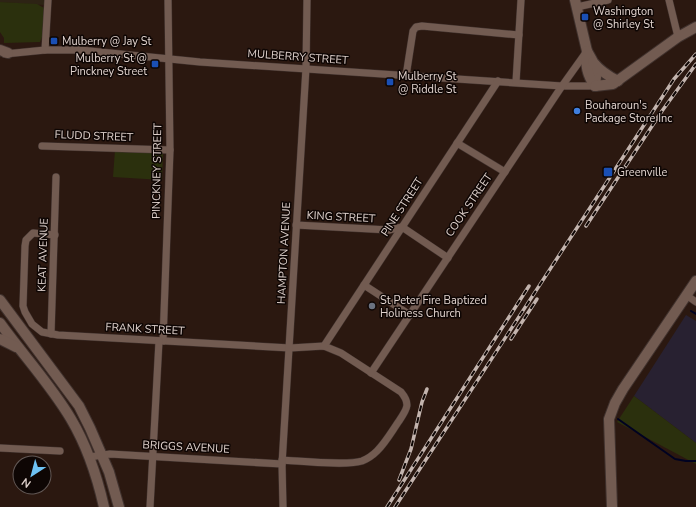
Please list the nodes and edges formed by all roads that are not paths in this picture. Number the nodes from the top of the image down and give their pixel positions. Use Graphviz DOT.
graph roads {
  1 [pos="48,0"];
  2 [pos="168,0"];
  3 [pos="307,0"];
  4 [pos="521,0"];
  5 [pos="608,0"];
  6 [pos="669,0"];
  7 [pos="576,3"];
  8 [pos="696,27"];
  9 [pos="519,35"];
  10 [pos="678,37"];
  11 [pos="45,50"];
  12 [pos="3,53"];
  13 [pos="589,56"];
  14 [pos="168,59"];
  15 [pos="306,68"];
  16 [pos="406,76"];
  17 [pos="498,81"];
  18 [pos="618,81"];
  19 [pos="516,82"];
  20 [pos="562,86"];
  21 [pos="595,86"];
  22 [pos="458,142"];
  23 [pos="42,146"];
  24 [pos="170,150"];
  25 [pos="505,172"];
  26 [pos="56,177"];
  27 [pos="296,225"];
  28 [pos="402,227"];
  29 [pos="54,234"];
  30 [pos="448,258"];
  31 [pos="696,281"];
  32 [pos="364,285"];
  33 [pos="686,295"];
  34 [pos="696,302"];
  35 [pos="2,306"];
  36 [pos="410,314"];
  37 [pos="0,323"];
  38 [pos="51,334"];
  39 [pos="0,339"];
  40 [pos="161,341"];
  41 [pos="324,346"];
  42 [pos="18,347"];
  43 [pos="290,348"];
  44 [pos="371,372"];
  45 [pos="0,448"];
  46 [pos="60,451"];
  47 [pos="102,455"];
  48 [pos="153,456"];
  49 [pos="89,457"];
  50 [pos="282,462"];
  51 [pos="104,507"];
  52 [pos="119,507"];
  53 [pos="150,507"];
  54 [pos="283,507"];
  55 [pos="612,507"];
  1 -- 11 [label="street"];
  2 -- 14 [label="street, PINCKNEY STREET"];
  3 -- 15 [label="street, HAMPTON AVENUE"];
  4 -- 9 [label="street"];
  5 -- 7 [label="street"];
  6 -- 10 [label="street"];
  7 -- 13 [label="street"];
  8 -- 10 [label="street"];
  9 -- 16 [label="street"];
  9 -- 19 [label="street"];
  10 -- 18 [label="street"];
  11 -- 12 [label="street, MULBERRY STREET"];
  11 -- 14 [label="street, MULBERRY STREET"];
  13 -- 18 [label="street"];
  13 -- 20 [label="street, COOK STREET"];
  13 -- 21 [label="street"];
  14 -- 15 [label="street, MULBERRY STREET"];
  14 -- 24 [label="street, PINCKNEY STREET"];
  15 -- 16 [label="street, MULBERRY STREET"];
  15 -- 27 [label="street, HAMPTON AVENUE"];
  16 -- 17 [label="street, MULBERRY STREET"];
  17 -- 19 [label="street, MULBERRY STREET"];
  17 -- 22 [label="street, PINE STREET"];
  18 -- 21 [label="street"];
  19 -- 20 [label="street, MULBERRY STREET"];
  20 -- 21 [label="street, MULBERRY STREET"];
  20 -- 25 [label="street, COOK STREET"];
  22 -- 25 [label="street"];
  22 -- 28 [label="street, PINE STREET"];
  23 -- 24 [label="street, FLUDD STREET"];
  24 -- 40 [label="street, PINCKNEY STREET"];
  25 -- 30 [label="street, COOK STREET"];
  26 -- 29 [label="street, KEAT AVENUE"];
  27 -- 28 [label="street, KING STREET"];
  27 -- 43 [label="street, HAMPTON AVENUE"];
  28 -- 30 [label="street"];
  28 -- 32 [label="street, PINE STREET"];
  29 -- 38 [label="street, KEAT AVENUE"];
  29 -- 38 [label="street, FRANK STREET"];
  30 -- 36 [label="street, COOK STREET"];
  31 -- 33 [label="street"];
  32 -- 36 [label="street"];
  32 -- 41 [label="street, PINE STREET"];
  33 -- 34 [label="street"];
  33 -- 55 [label="street"];
  35 -- 47 [label="street"];
  36 -- 44 [label="street, COOK STREET"];
  37 -- 42 [label="street"];
  38 -- 40 [label="street, FRANK STREET"];
  39 -- 42 [label="street"];
  40 -- 43 [label="street, FRANK STREET"];
  40 -- 48 [label="street, PINCKNEY STREET"];
  41 -- 43 [label="street, FRANK STREET"];
  41 -- 44 [label="street, FRANK STREET"];
  42 -- 49 [label="street"];
  43 -- 50 [label="street, HAMPTON AVENUE"];
  44 -- 50 [label="street, BRIGGS AVENUE"];
  45 -- 46 [label="street"];
  47 -- 48 [label="street, BRIGGS AVENUE"];
  47 -- 49 [label="street, BRIGGS AVENUE"];
  47 -- 52 [label="street"];
  48 -- 50 [label="street, BRIGGS AVENUE"];
  48 -- 53 [label="street, PINCKNEY STREET"];
  49 -- 51 [label="street"];
  50 -- 54 [label="street, HAMPTON AVENUE"];
}
